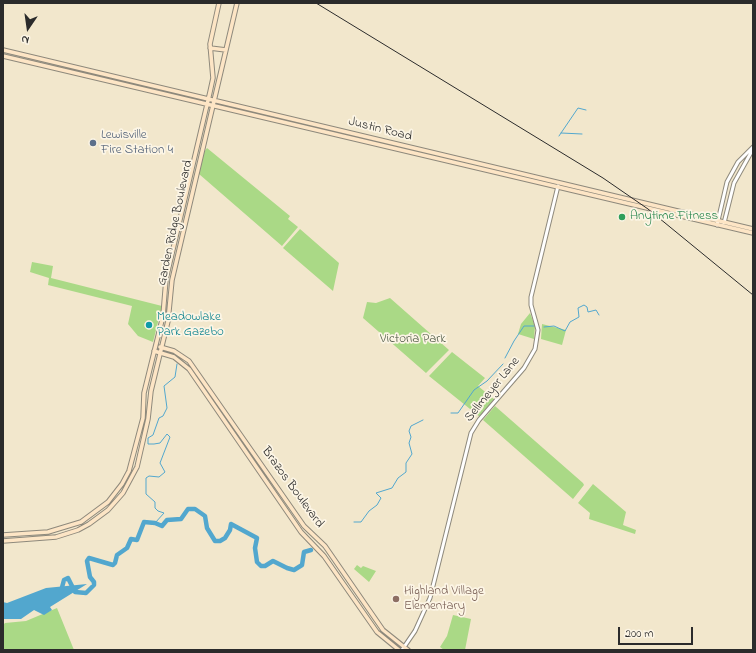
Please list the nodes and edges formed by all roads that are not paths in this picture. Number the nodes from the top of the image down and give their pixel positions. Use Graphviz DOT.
graph roads {
  1 [pos="219,3"];
  2 [pos="237,3"];
  3 [pos="210,48"];
  4 [pos="3,50"];
  5 [pos="226,50"];
  6 [pos="3,56"];
  7 [pos="111,75"];
  8 [pos="110,80"];
  9 [pos="156,86"];
  10 [pos="155,91"];
  11 [pos="209,99"];
  12 [pos="214,100"];
  13 [pos="207,104"];
  14 [pos="213,105"];
  15 [pos="222,108"];
  16 [pos="209,120"];
  17 [pos="299,121"];
  18 [pos="298,126"];
  19 [pos="753,148"];
  20 [pos="195,157"];
  21 [pos="200,157"];
  22 [pos="514,177"];
  23 [pos="532,177"];
  24 [pos="558,186"];
  25 [pos="725,189"];
  26 [pos="731,190"];
  27 [pos="717,223"];
  28 [pos="724,224"];
  29 [pos="753,229"];
  30 [pos="753,233"];
  31 [pos="156,345"];
  32 [pos="161,347"];
  33 [pos="154,351"];
  34 [pos="160,353"];
  35 [pos="247,443"];
  36 [pos="242,447"];
  37 [pos="3,535"];
  38 [pos="3,541"];
  39 [pos="350,583"];
  40 [pos="346,586"];
  41 [pos="402,649"];
  42 [pos="408,650"];
  1 -- 3 [label="main road, Garden Ridge Boulevard"];
  2 -- 5 [label="main road, Garden Ridge Boulevard"];
  3 -- 5 [label="main road"];
  3 -- 11 [label="main road, Garden Ridge Boulevard"];
  4 -- 7 [label="main road, Justin Road"];
  5 -- 12 [label="main road, Garden Ridge Boulevard"];
  6 -- 8 [label="main road, Justin Road"];
  7 -- 8 [label="main road"];
  7 -- 9 [label="main road, Justin Road"];
  8 -- 10 [label="main road, Justin Road"];
  9 -- 10 [label="main road"];
  9 -- 11 [label="main road, Justin Road"];
  10 -- 13 [label="main road, Justin Road"];
  11 -- 12 [label="main road, Justin Road"];
  11 -- 13 [label="main road, Garden Ridge Boulevard"];
  12 -- 14 [label="main road, Garden Ridge Boulevard"];
  12 -- 17 [label="main road, Justin Road"];
  13 -- 14 [label="main road, Justin Road"];
  13 -- 20 [label="main road, Garden Ridge Boulevard"];
  14 -- 15 [label="main road, Justin Road"];
  14 -- 16 [label="main road, Garden Ridge Boulevard"];
  15 -- 16 [label="main road"];
  15 -- 18 [label="main road, Justin Road"];
  16 -- 21 [label="main road, Garden Ridge Boulevard"];
  17 -- 18 [label="main road"];
  17 -- 23 [label="main road, Justin Road"];
  18 -- 22 [label="main road, Justin Road"];
  19 -- 25 [label="street"];
  19 -- 26 [label="street"];
  20 -- 21 [label="main road"];
  20 -- 31 [label="main road, Garden Ridge Boulevard"];
  21 -- 32 [label="main road, Garden Ridge Boulevard"];
  22 -- 23 [label="main road"];
  22 -- 24 [label="main road, Justin Road"];
  23 -- 24 [label="main road, Justin Road"];
  24 -- 27 [label="main road, Justin Road"];
  24 -- 41 [label="street, Sellmeyer Lane"];
  25 -- 26 [label="street"];
  25 -- 27 [label="street"];
  26 -- 28 [label="street"];
  27 -- 28 [label="main road, Justin Road"];
  28 -- 29 [label="main road, Justin Road"];
  28 -- 30 [label="main road, Justin Road"];
  31 -- 32 [label="main road, Brazos Boulevard"];
  31 -- 33 [label="main road, Garden Ridge Boulevard"];
  32 -- 34 [label="main road, Garden Ridge Boulevard"];
  32 -- 35 [label="main road, Brazos Boulevard"];
  33 -- 34 [label="main road, Brazos Boulevard"];
  33 -- 37 [label="main road, Garden Ridge Boulevard"];
  34 -- 36 [label="main road, Brazos Boulevard"];
  34 -- 38 [label="main road, Garden Ridge Boulevard"];
  35 -- 36 [label="main road"];
  35 -- 39 [label="main road, Brazos Boulevard"];
  36 -- 40 [label="main road, Brazos Boulevard"];
  39 -- 40 [label="main road"];
  39 -- 41 [label="main road, Brazos Boulevard"];
  40 -- 41 [label="main road, Brazos Boulevard"];
  41 -- 42 [label="main road, Brazos Boulevard"];
}
